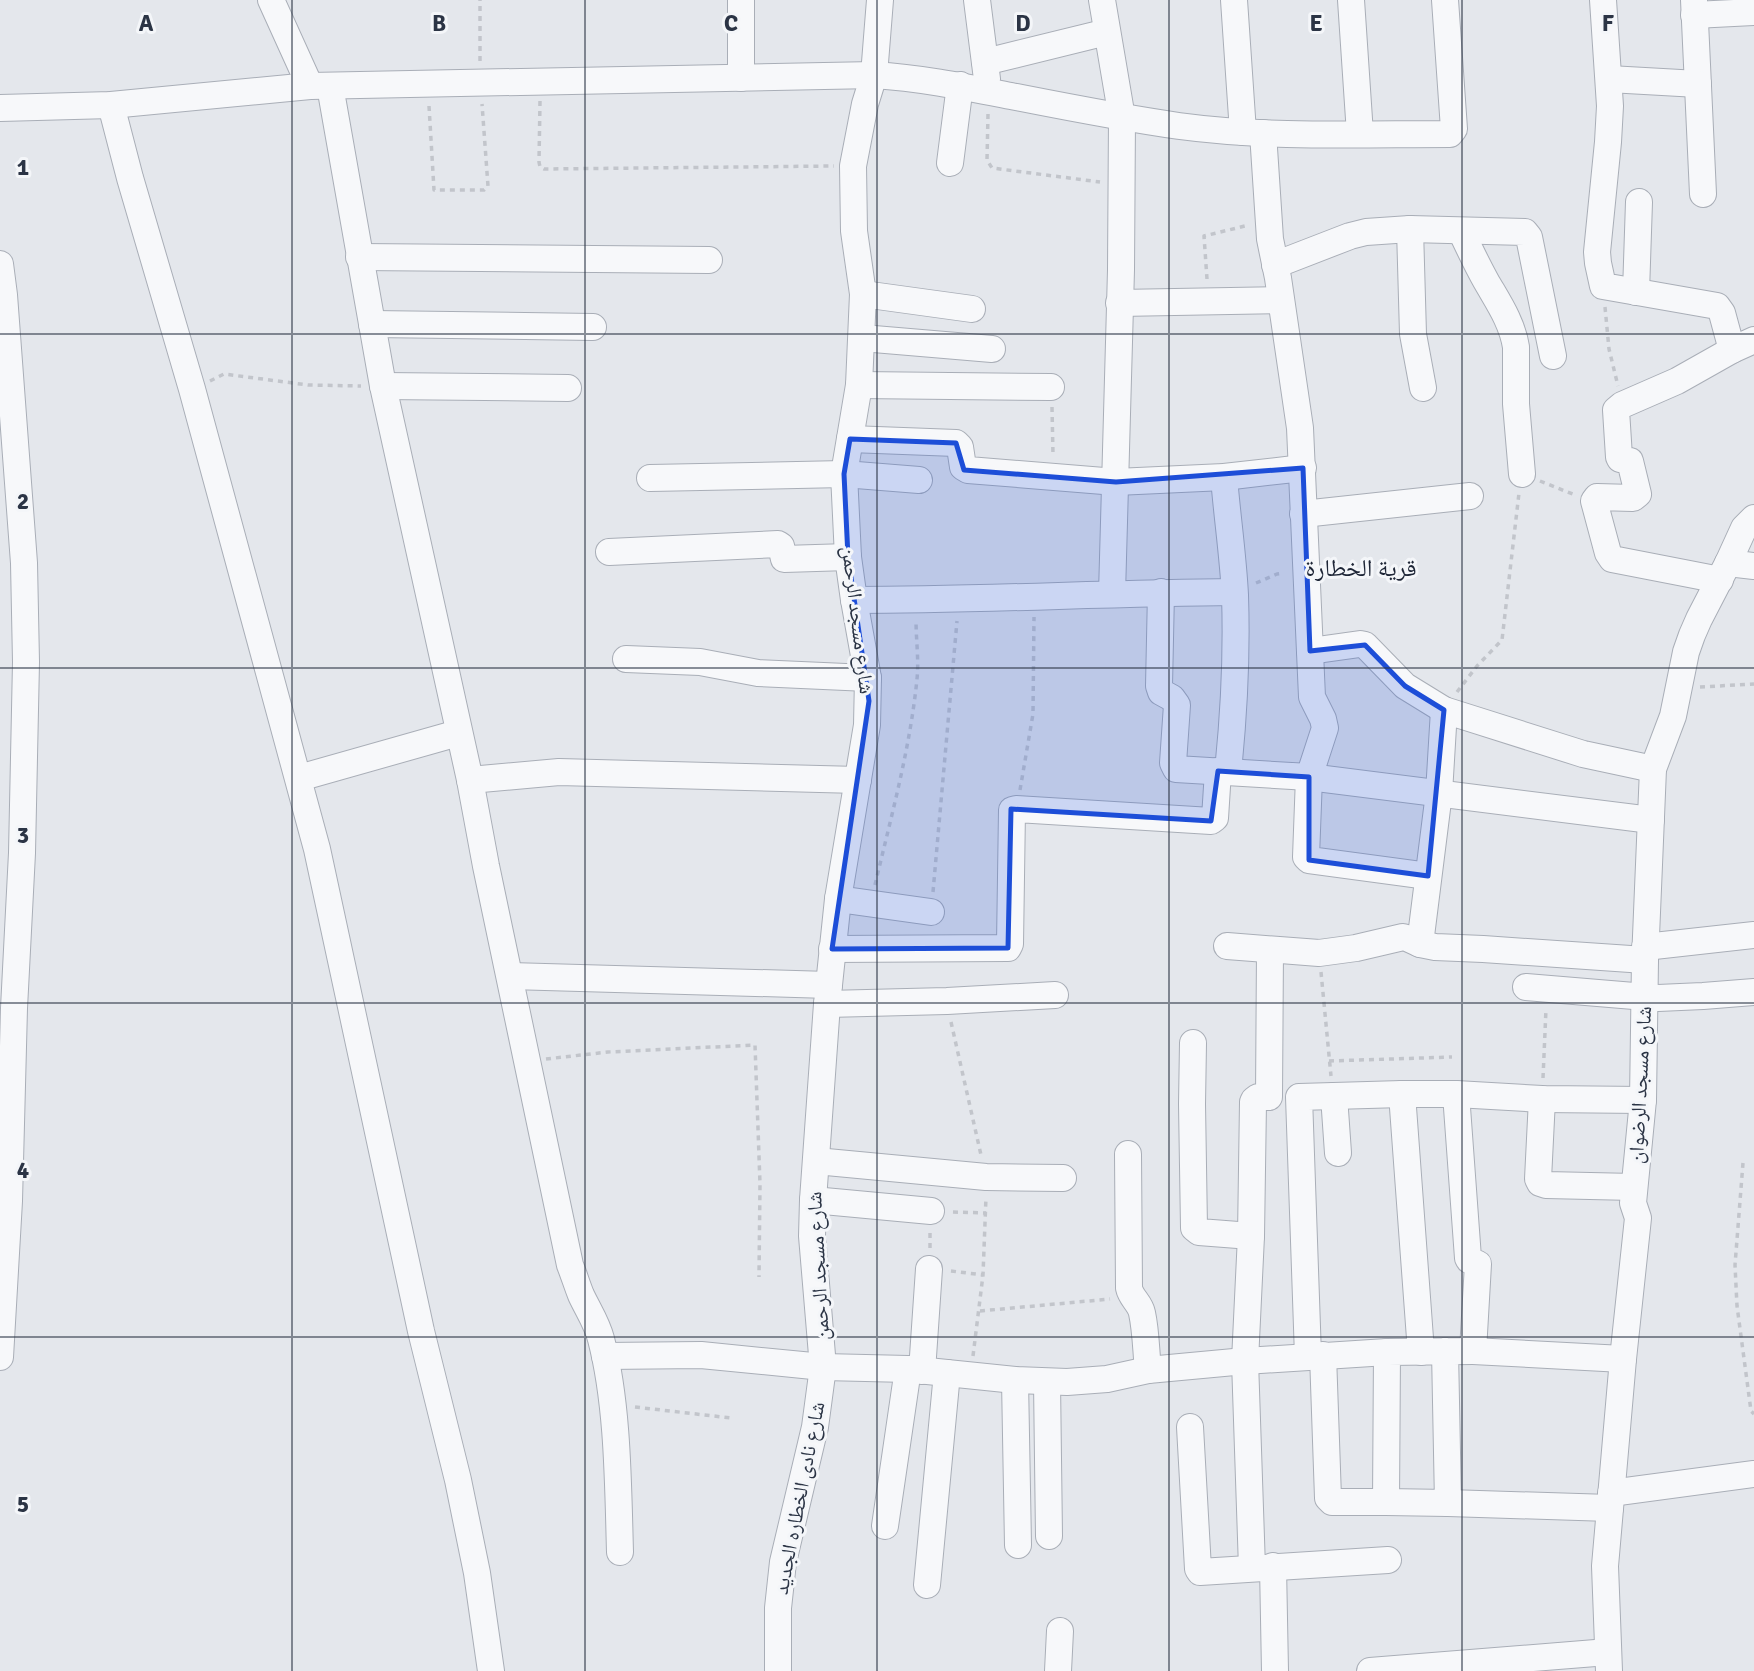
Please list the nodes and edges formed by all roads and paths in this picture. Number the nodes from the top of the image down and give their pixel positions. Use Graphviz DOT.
graph roads {
  1 [pos="271,0"];
  2 [pos="480,0"];
  3 [pos="741,0"];
  4 [pos="880,0"];
  5 [pos="978,0"];
  6 [pos="1102,0"];
  7 [pos="1234,0"];
  8 [pos="1351,0"];
  9 [pos="1445,0"];
  10 [pos="1603,0"];
  11 [pos="1694,7"];
  12 [pos="1754,12"];
  13 [pos="1107,32"];
  14 [pos="985,62"];
  15 [pos="874,75"];
  16 [pos="741,78"];
  17 [pos="1609,79"];
  18 [pos="540,82"];
  19 [pos="480,83"];
  20 [pos="427,84"];
  21 [pos="1698,84"];
  22 [pos="960,85"];
  23 [pos="320,86"];
  24 [pos="988,91"];
  25 [pos="111,105"];
  26 [pos="0,108"];
  27 [pos="1122,118"];
  28 [pos="1253,133"];
  29 [pos="1360,134"];
  30 [pos="950,163"];
  31 [pos="853,166"];
  32 [pos="1122,185"];
  33 [pos="1703,194"];
  34 [pos="1639,202"];
  35 [pos="1268,221"];
  36 [pos="1410,229"];
  37 [pos="1461,231"];
  38 [pos="359,257"];
  39 [pos="709,260"];
  40 [pos="0,264"];
  41 [pos="1275,265"];
  42 [pos="1603,286"];
  43 [pos="1636,292"];
  44 [pos="863,294"];
  45 [pos="1280,300"];
  46 [pos="1209,302"];
  47 [pos="1119,303"];
  48 [pos="972,309"];
  49 [pos="372,324"];
  50 [pos="593,327"];
  51 [pos="862,338"];
  52 [pos="1743,345"];
  53 [pos="992,349"];
  54 [pos="1553,356"];
  55 [pos="859,385"];
  56 [pos="383,386"];
  57 [pos="1051,387"];
  58 [pos="568,388"];
  59 [pos="1423,388"];
  60 [pos="192,389"];
  61 [pos="1622,405"];
  62 [pos="850,439"];
  63 [pos="1303,468"];
  64 [pos="844,474"];
  65 [pos="1522,474"];
  66 [pos="1054,477"];
  67 [pos="1224,477"];
  68 [pos="650,478"];
  69 [pos="919,480"];
  70 [pos="1116,482"];
  71 [pos="1469,496"];
  72 [pos="1594,502"];
  73 [pos="1303,514"];
  74 [pos="1754,518"];
  75 [pos="609,552"];
  76 [pos="848,557"];
  77 [pos="1306,570"];
  78 [pos="1734,570"];
  79 [pos="1234,592"];
  80 [pos="1161,593"];
  81 [pos="1112,594"];
  82 [pos="1035,597"];
  83 [pos="959,599"];
  84 [pos="854,600"];
  85 [pos="916,600"];
  86 [pos="1310,651"];
  87 [pos="626,659"];
  88 [pos="869,678"];
  89 [pos="1754,684"];
  90 [pos="1678,689"];
  91 [pos="1444,710"];
  92 [pos="458,733"];
  93 [pos="1653,769"];
  94 [pos="1223,771"];
  95 [pos="1309,777"];
  96 [pos="299,778"];
  97 [pos="470,780"];
  98 [pos="858,780"];
  99 [pos="1439,793"];
  100 [pos="1016,809"];
  101 [pos="1651,820"];
  102 [pos="1427,876"];
  103 [pos="838,899"];
  104 [pos="871,903"];
  105 [pos="931,912"];
  106 [pos="1754,935"];
  107 [pos="1420,944"];
  108 [pos="1227,946"];
  109 [pos="832,949"];
  110 [pos="1270,950"];
  111 [pos="1319,953"];
  112 [pos="1645,954"];
  113 [pos="510,976"];
  114 [pos="1537,988"];
  115 [pos="1754,992"];
  116 [pos="828,994"];
  117 [pos="1055,995"];
  118 [pos="1645,998"];
  119 [pos="947,1001"];
  120 [pos="1194,1043"];
  121 [pos="1452,1057"];
  122 [pos="527,1061"];
  123 [pos="1402,1094"];
  124 [pos="1455,1094"];
  125 [pos="1334,1096"];
  126 [pos="1269,1097"];
  127 [pos="1299,1097"];
  128 [pos="1542,1099"];
  129 [pos="1643,1100"];
  130 [pos="1338,1153"];
  131 [pos="1128,1154"];
  132 [pos="816,1161"];
  133 [pos="1743,1163"];
  134 [pos="986,1177"];
  135 [pos="1063,1178"];
  136 [pos="1634,1187"];
  137 [pos="813,1200"];
  138 [pos="931,1211"];
  139 [pos="1251,1236"];
  140 [pos="929,1269"];
  141 [pos="983,1275"];
  142 [pos="759,1277"];
  143 [pos="1132,1297"];
  144 [pos="980,1311"];
  145 [pos="1433,1351"];
  146 [pos="1473,1351"];
  147 [pos="1387,1352"];
  148 [pos="604,1356"];
  149 [pos="1315,1356"];
  150 [pos="0,1357"];
  151 [pos="1623,1359"];
  152 [pos="1245,1361"];
  153 [pos="823,1367"];
  154 [pos="1148,1370"];
  155 [pos="937,1372"];
  156 [pos="1015,1380"];
  157 [pos="1047,1382"];
  158 [pos="612,1404"];
  159 [pos="1754,1414"];
  160 [pos="731,1418"];
  161 [pos="1190,1427"];
  162 [pos="1754,1474"];
  163 [pos="1611,1501"];
  164 [pos="1386,1502"];
  165 [pos="1448,1503"];
  166 [pos="885,1526"];
  167 [pos="1049,1536"];
  168 [pos="1018,1545"];
  169 [pos="620,1552"];
  170 [pos="1388,1560"];
  171 [pos="1263,1567"];
  172 [pos="927,1584"];
  173 [pos="1060,1631"];
  174 [pos="1608,1661"];
  175 [pos="491,1671"];
  176 [pos="778,1671"];
  177 [pos="1058,1671"];
  178 [pos="1275,1671"];
  179 [pos="1370,1671"];
  1 -- 23 [label="street"];
  2 -- 19 [label="path"];
  3 -- 16 [label="street"];
  4 -- 15 [label="street, شارع مسجد الرحمن"];
  5 -- 14 [label="street"];
  6 -- 13 [label="street"];
  7 -- 28 [label="street"];
  8 -- 29 [label="street"];
  9 -- 29 [label="street"];
  10 -- 17 [label="street"];
  11 -- 12 [label="street"];
  11 -- 21 [label="street"];
  13 -- 14 [label="street"];
  13 -- 27 [label="street"];
  14 -- 24 [label="street"];
  15 -- 16 [label="street"];
  15 -- 22 [label="street"];
  15 -- 31 [label="street, شارع مسجد الرحمن"];
  16 -- 18 [label="street"];
  17 -- 21 [label="street"];
  17 -- 42 [label="street"];
  18 -- 19 [label="street"];
  18 -- 31 [label="path"];
  19 -- 20 [label="street"];
  19 -- 20 [label="path"];
  20 -- 23 [label="street"];
  21 -- 33 [label="street"];
  22 -- 24 [label="street"];
  22 -- 30 [label="street"];
  23 -- 25 [label="street"];
  23 -- 38 [label="street"];
  24 -- 27 [label="street"];
  24 -- 32 [label="path"];
  25 -- 26 [label="street"];
  25 -- 60 [label="street"];
  27 -- 28 [label="street"];
  27 -- 32 [label="street"];
  28 -- 29 [label="street"];
  28 -- 35 [label="street"];
  31 -- 44 [label="street, شارع مسجد الرحمن"];
  32 -- 47 [label="street"];
  34 -- 43 [label="street"];
  35 -- 41 [label="street"];
  35 -- 46 [label="path"];
  36 -- 37 [label="street"];
  36 -- 41 [label="street"];
  36 -- 59 [label="street"];
  37 -- 54 [label="street"];
  37 -- 65 [label="street"];
  38 -- 39 [label="street"];
  38 -- 49 [label="street"];
  40 -- 150 [label="street"];
  41 -- 45 [label="street"];
  42 -- 43 [label="street"];
  42 -- 61 [label="path"];
  43 -- 52 [label="street"];
  44 -- 48 [label="street"];
  44 -- 51 [label="street, شارع مسجد الرحمن"];
  45 -- 46 [label="street"];
  45 -- 63 [label="street"];
  46 -- 47 [label="street"];
  47 -- 70 [label="street"];
  49 -- 50 [label="street"];
  49 -- 56 [label="street"];
  51 -- 53 [label="street"];
  51 -- 55 [label="street, شارع مسجد الرحمن"];
  52 -- 61 [label="street"];
  55 -- 57 [label="street"];
  55 -- 62 [label="street, شارع مسجد الرحمن"];
  56 -- 58 [label="street"];
  56 -- 60 [label="path"];
  56 -- 92 [label="street"];
  57 -- 66 [label="path"];
  60 -- 96 [label="street"];
  61 -- 72 [label="street"];
  62 -- 64 [label="street, شارع مسجد الرحمن"];
  62 -- 66 [label="street"];
  63 -- 67 [label="street"];
  63 -- 73 [label="street"];
  64 -- 68 [label="street"];
  64 -- 69 [label="street"];
  64 -- 76 [label="street, شارع مسجد الرحمن"];
  65 -- 72 [label="path"];
  65 -- 91 [label="path"];
  66 -- 70 [label="street"];
  67 -- 70 [label="street"];
  67 -- 79 [label="street"];
  70 -- 81 [label="street"];
  71 -- 73 [label="street"];
  72 -- 78 [label="street"];
  73 -- 77 [label="street"];
  74 -- 78 [label="street, شارع مسجد الرضوان"];
  75 -- 76 [label="street"];
  76 -- 84 [label="street, شارع مسجد الرحمن"];
  77 -- 79 [label="path"];
  77 -- 86 [label="street"];
  78 -- 90 [label="street, شارع مسجد الرضوان"];
  79 -- 80 [label="street"];
  79 -- 94 [label="street"];
  80 -- 81 [label="street"];
  80 -- 94 [label="street"];
  81 -- 82 [label="street"];
  82 -- 83 [label="street"];
  82 -- 100 [label="path"];
  83 -- 85 [label="street"];
  83 -- 105 [label="path"];
  84 -- 85 [label="street"];
  84 -- 88 [label="street, شارع مسجد الرحمن"];
  85 -- 104 [label="path"];
  86 -- 91 [label="street"];
  86 -- 95 [label="street"];
  87 -- 88 [label="street"];
  88 -- 98 [label="street, شارع مسجد الرحمن"];
  89 -- 90 [label="path"];
  90 -- 93 [label="street, شارع مسجد الرضوان"];
  91 -- 93 [label="street"];
  91 -- 99 [label="street"];
  92 -- 96 [label="street"];
  92 -- 97 [label="street"];
  93 -- 101 [label="street, شارع مسجد الرضوان"];
  94 -- 95 [label="street"];
  94 -- 100 [label="street"];
  95 -- 99 [label="street"];
  95 -- 102 [label="street"];
  96 -- 175 [label="street"];
  97 -- 98 [label="street"];
  97 -- 113 [label="street"];
  98 -- 103 [label="street, شارع مسجد الرحمن"];
  99 -- 101 [label="street"];
  99 -- 102 [label="street"];
  100 -- 109 [label="street"];
  101 -- 112 [label="street, شارع مسجد الرضوان"];
  102 -- 107 [label="street"];
  103 -- 104 [label="street"];
  103 -- 109 [label="street, شارع مسجد الرحمن"];
  104 -- 105 [label="street"];
  106 -- 112 [label="street"];
  107 -- 111 [label="street"];
  107 -- 112 [label="street"];
  108 -- 110 [label="street"];
  109 -- 116 [label="street, شارع مسجد الرحمن"];
  110 -- 111 [label="street"];
  110 -- 126 [label="street"];
  111 -- 121 [label="path"];
  112 -- 118 [label="street, شارع مسجد الرضوان"];
  113 -- 116 [label="street"];
  113 -- 122 [label="street"];
  114 -- 118 [label="street"];
  114 -- 128 [label="path"];
  115 -- 118 [label="street"];
  116 -- 119 [label="street"];
  116 -- 132 [label="street, شارع مسجد الرحمن"];
  117 -- 119 [label="street"];
  118 -- 129 [label="street, شارع مسجد الرضوان"];
  119 -- 134 [label="path"];
  120 -- 139 [label="street"];
  122 -- 142 [label="path"];
  122 -- 148 [label="street"];
  123 -- 124 [label="street"];
  123 -- 125 [label="street"];
  123 -- 145 [label="street"];
  124 -- 128 [label="street"];
  124 -- 146 [label="street"];
  125 -- 127 [label="street"];
  125 -- 130 [label="street"];
  126 -- 127 [label="street"];
  126 -- 139 [label="street"];
  127 -- 149 [label="street"];
  128 -- 129 [label="street"];
  128 -- 136 [label="street"];
  129 -- 136 [label="street, شارع مسجد الرضوان"];
  131 -- 143 [label="street"];
  132 -- 134 [label="street"];
  132 -- 137 [label="street, شارع مسجد الرحمن"];
  133 -- 159 [label="path"];
  134 -- 135 [label="street"];
  136 -- 151 [label="street, شارع مسجد الرضوان"];
  137 -- 138 [label="street"];
  137 -- 153 [label="street, شارع مسجد الرحمن"];
  138 -- 140 [label="path"];
  138 -- 141 [label="path"];
  139 -- 152 [label="street"];
  140 -- 141 [label="path"];
  140 -- 155 [label="street"];
  141 -- 144 [label="path"];
  143 -- 144 [label="path"];
  143 -- 154 [label="street"];
  144 -- 155 [label="path"];
  145 -- 146 [label="street"];
  145 -- 147 [label="street"];
  145 -- 165 [label="street"];
  146 -- 151 [label="street"];
  147 -- 149 [label="street"];
  147 -- 164 [label="street"];
  148 -- 153 [label="street"];
  148 -- 158 [label="street"];
  149 -- 152 [label="street"];
  149 -- 164 [label="street"];
  151 -- 163 [label="street, شارع مسجد الرضوان"];
  152 -- 154 [label="street"];
  152 -- 171 [label="street"];
  153 -- 155 [label="street"];
  153 -- 176 [label="street, شارع نادى الخطاره الجديد"];
  154 -- 157 [label="street"];
  155 -- 156 [label="street"];
  155 -- 166 [label="street"];
  155 -- 172 [label="street"];
  156 -- 157 [label="street"];
  156 -- 168 [label="street"];
  157 -- 167 [label="street"];
  158 -- 160 [label="path"];
  158 -- 169 [label="street"];
  161 -- 171 [label="street"];
  162 -- 163 [label="street"];
  163 -- 165 [label="street"];
  163 -- 174 [label="street, شارع مسجد الرضوان"];
  164 -- 165 [label="street"];
  170 -- 171 [label="street"];
  171 -- 178 [label="street"];
  173 -- 177 [label="street"];
  174 -- 179 [label="street"];
}
